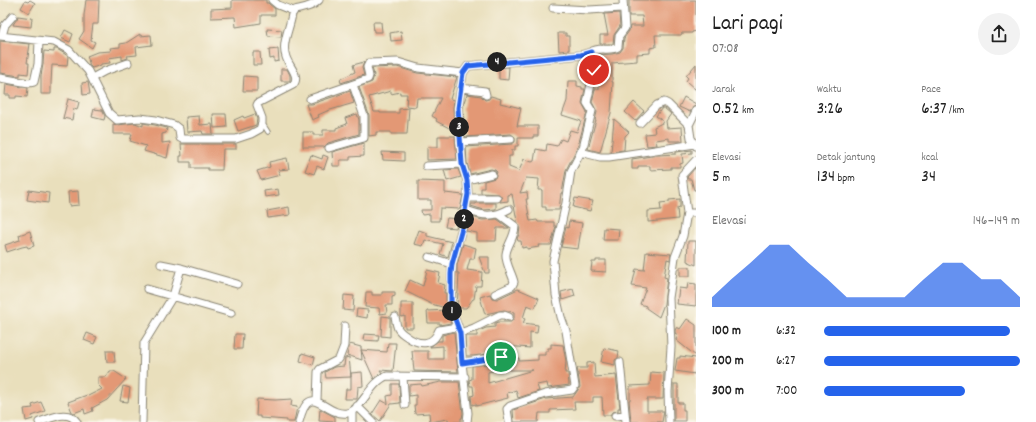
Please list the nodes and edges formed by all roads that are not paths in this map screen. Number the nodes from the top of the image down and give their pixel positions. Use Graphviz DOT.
graph roads {
  1 [pos="272,0"];
  2 [pos="318,0"];
  3 [pos="622,4"];
  4 [pos="553,8"];
  5 [pos="293,11"];
  6 [pos="13,16"];
  7 [pos="1,36"];
  8 [pos="39,41"];
  9 [pos="591,54"];
  10 [pos="128,63"];
  11 [pos="463,73"];
  12 [pos="0,78"];
  13 [pos="92,78"];
  14 [pos="353,85"];
  15 [pos="461,88"];
  16 [pos="486,95"];
  17 [pos="310,99"];
  18 [pos="696,111"];
  19 [pos="262,123"];
  20 [pos="640,123"];
  21 [pos="690,125"];
  22 [pos="268,132"];
  23 [pos="511,139"];
  24 [pos="460,142"];
  25 [pos="696,145"];
  26 [pos="329,148"];
  27 [pos="580,152"];
  28 [pos="696,160"];
  29 [pos="462,164"];
  30 [pos="426,166"];
  31 [pos="492,174"];
  32 [pos="467,180"];
  33 [pos="468,198"];
  34 [pos="496,198"];
  35 [pos="509,209"];
  36 [pos="466,210"];
  37 [pos="687,213"];
  38 [pos="696,213"];
  39 [pos="500,214"];
  40 [pos="429,257"];
  41 [pos="161,264"];
  42 [pos="452,264"];
  43 [pos="181,268"];
  44 [pos="238,284"];
  45 [pos="147,289"];
  46 [pos="495,294"];
  47 [pos="174,296"];
  48 [pos="231,313"];
  49 [pos="395,317"];
  50 [pos="509,317"];
  51 [pos="345,326"];
  52 [pos="459,330"];
  53 [pos="501,357"];
  54 [pos="620,362"];
  55 [pos="462,363"];
  56 [pos="403,376"];
  57 [pos="465,377"];
  58 [pos="317,400"];
  59 [pos="405,405"];
  60 [pos="358,406"];
  61 [pos="352,412"];
  62 [pos="615,416"];
  63 [pos="626,419"];
  64 [pos="39,422"];
  65 [pos="77,422"];
  66 [pos="142,422"];
  67 [pos="299,422"];
  68 [pos="352,422"];
  69 [pos="373,422"];
  70 [pos="467,422"];
  71 [pos="509,422"];
  72 [pos="669,422"];
  1 -- 5 [label="street"];
  2 -- 5 [label="street"];
  3 -- 4 [label="street"];
  3 -- 9 [label="street"];
  5 -- 19 [label="street"];
  6 -- 7 [label="street"];
  7 -- 8 [label="street"];
  8 -- 12 [label="street"];
  8 -- 13 [label="street"];
  9 -- 11 [label="street"];
  9 -- 27 [label="street"];
  10 -- 13 [label="street"];
  11 -- 14 [label="street"];
  11 -- 15 [label="street"];
  13 -- 19 [label="street"];
  14 -- 17 [label="street"];
  14 -- 26 [label="street"];
  15 -- 16 [label="street"];
  15 -- 24 [label="street"];
  18 -- 21 [label="street"];
  19 -- 22 [label="lane"];
  20 -- 21 [label="street"];
  21 -- 25 [label="street"];
  23 -- 24 [label="street"];
  24 -- 29 [label="street"];
  25 -- 27 [label="street"];
  27 -- 71 [label="street"];
  28 -- 37 [label="street"];
  29 -- 30 [label="street"];
  29 -- 32 [label="street"];
  31 -- 32 [label="street"];
  32 -- 33 [label="street"];
  33 -- 34 [label="street"];
  33 -- 36 [label="street"];
  35 -- 39 [label="street"];
  36 -- 39 [label="street"];
  36 -- 42 [label="street"];
  37 -- 38 [label="street"];
  37 -- 72 [label="street"];
  39 -- 46 [label="street"];
  40 -- 42 [label="street"];
  41 -- 43 [label="street"];
  42 -- 52 [label="street"];
  43 -- 44 [label="street"];
  43 -- 47 [label="street"];
  45 -- 47 [label="street"];
  47 -- 48 [label="street"];
  47 -- 66 [label="street"];
  49 -- 52 [label="street"];
  50 -- 52 [label="street"];
  51 -- 58 [label="street"];
  52 -- 55 [label="street"];
  53 -- 55 [label="street"];
  54 -- 63 [label="street"];
  55 -- 57 [label="street"];
  56 -- 57 [label="street"];
  56 -- 59 [label="street"];
  56 -- 60 [label="street"];
  57 -- 70 [label="street"];
  58 -- 61 [label="street"];
  58 -- 67 [label="street"];
  60 -- 61 [label="street"];
  60 -- 69 [label="street"];
  61 -- 68 [label="street"];
  62 -- 63 [label="street"];
  64 -- 65 [label="street"];
}
